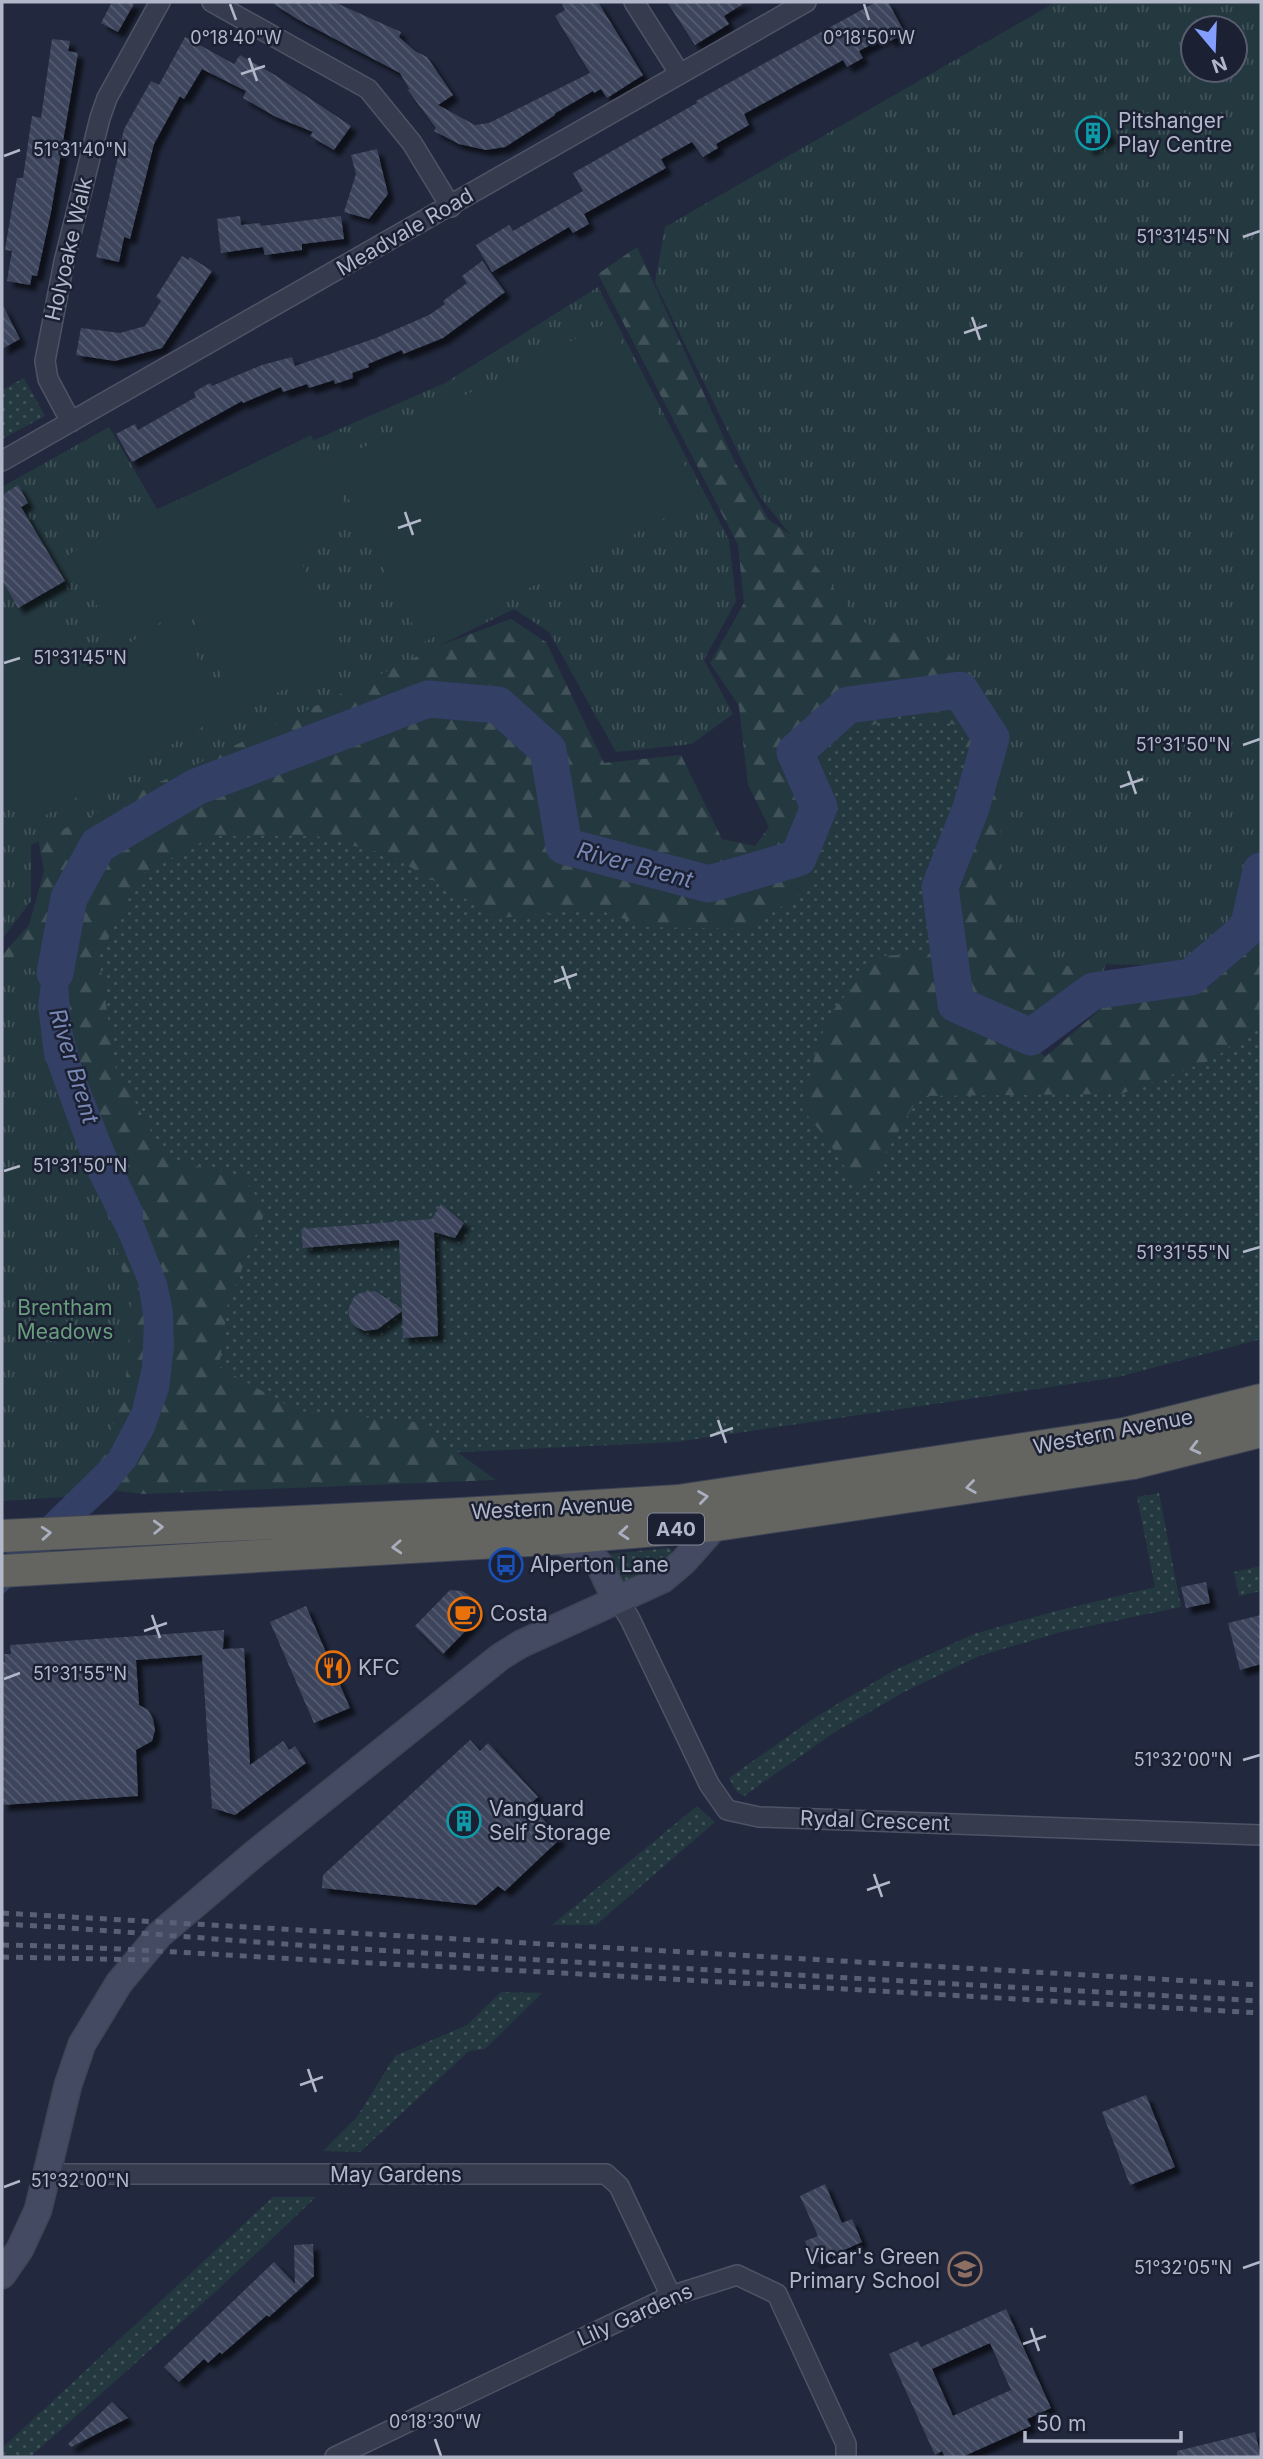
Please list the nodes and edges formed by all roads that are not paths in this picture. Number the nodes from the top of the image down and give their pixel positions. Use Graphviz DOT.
graph roads {
  1 [pos="160,2"];
  2 [pos="212,2"];
  3 [pos="634,2"];
  4 [pos="806,2"];
  5 [pos="680,74"];
  6 [pos="450,206"];
  7 [pos="71,422"];
  8 [pos="2,461"];
  9 [pos="1261,1400"];
  10 [pos="1261,1432"];
  11 [pos="716,1525"];
  12 [pos="2,1535"];
  13 [pos="548,1539"];
  14 [pos="2,1571"];
  15 [pos="618,1599"];
  16 [pos="1261,1835"];
  17 [pos="48,2174"];
  18 [pos="2,2276"];
  19 [pos="671,2296"];
  20 [pos="335,2457"];
  21 [pos="846,2457"];
  1 -- 7 [label="street, Holyoake Walk"];
  2 -- 6 [label="street"];
  3 -- 5 [label="street"];
  4 -- 5 [label="street, Meadvale Road"];
  5 -- 6 [label="street, Meadvale Road"];
  6 -- 7 [label="street, Meadvale Road"];
  7 -- 8 [label="street, Meadvale Road"];
  12 -- 9 [label="highway, Western Avenue / A40, one-way"];
  10 -- 11 [label="highway, Western Avenue / A40, one-way"];
  11 -- 13 [label="highway, Western Avenue / A40, one-way"];
  11 -- 15 [label="main road"];
  13 -- 14 [label="highway, Western Avenue / A40, one-way"];
  13 -- 15 [label="main road"];
  15 -- 16 [label="street, Rydal Crescent"];
  15 -- 17 [label="main road"];
  17 -- 18 [label="main road"];
  17 -- 19 [label="street, May Gardens"];
  19 -- 20 [label="street, Lily Gardens"];
  19 -- 21 [label="street, Lily Gardens"];
}
